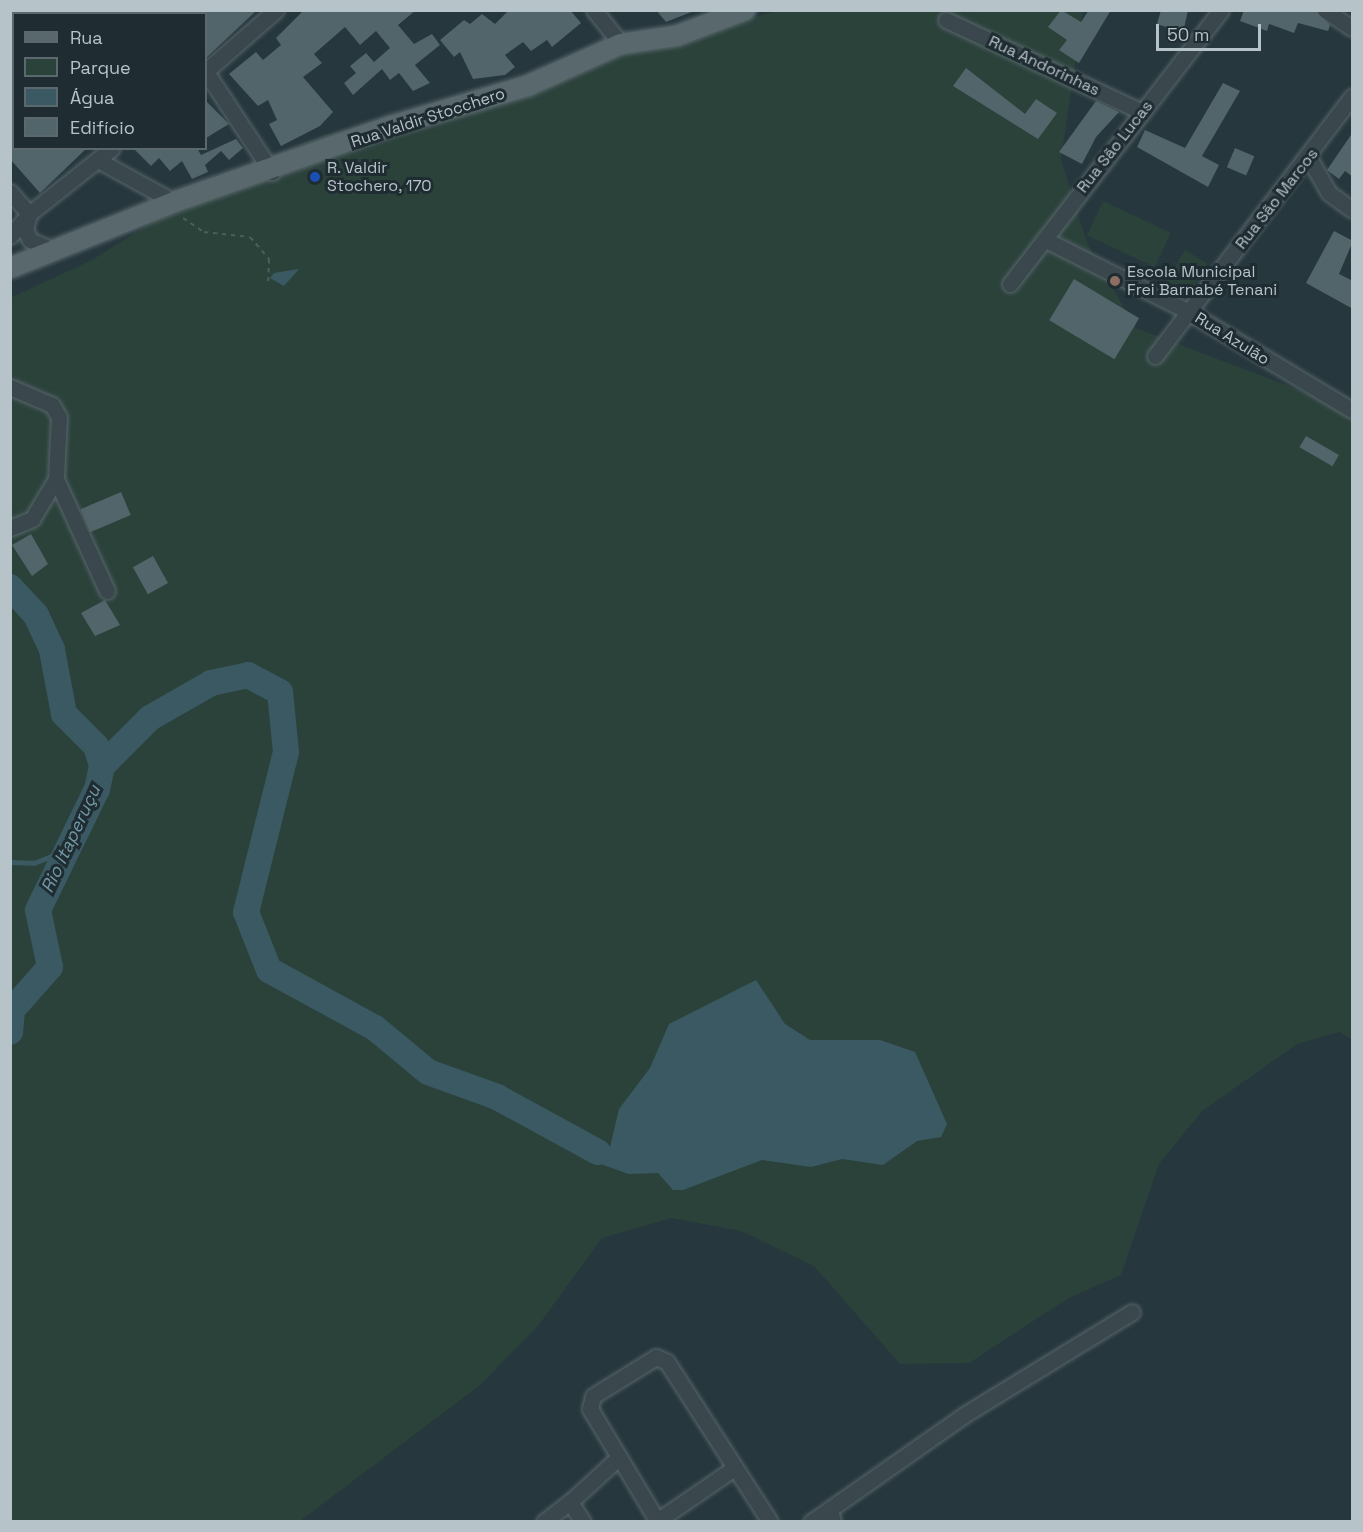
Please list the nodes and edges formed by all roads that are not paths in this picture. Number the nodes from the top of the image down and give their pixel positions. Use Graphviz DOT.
graph roads {
  1 [pos="276,10"];
  2 [pos="594,10"];
  3 [pos="745,10"];
  4 [pos="1221,10"];
  5 [pos="1325,10"];
  6 [pos="946,20"];
  7 [pos="1353,28"];
  8 [pos="621,44"];
  9 [pos="207,70"];
  10 [pos="207,73"];
  11 [pos="1353,96"];
  12 [pos="1142,112"];
  13 [pos="110,150"];
  14 [pos="1309,158"];
  15 [pos="98,160"];
  16 [pos="272,172"];
  17 [pos="10,192"];
  18 [pos="174,202"];
  19 [pos="1353,210"];
  20 [pos="29,214"];
  21 [pos="10,236"];
  22 [pos="1044,239"];
  23 [pos="50,249"];
  24 [pos="10,268"];
  25 [pos="1010,284"];
  26 [pos="1187,311"];
  27 [pos="1155,356"];
  28 [pos="10,387"];
  29 [pos="1353,410"];
  30 [pos="56,479"];
  31 [pos="10,528"];
  32 [pos="107,591"];
  33 [pos="1132,1312"];
  34 [pos="617,1460"];
  35 [pos="734,1468"];
  36 [pos="570,1502"];
  37 [pos="832,1515"];
  38 [pos="544,1521"];
  39 [pos="583,1521"];
  40 [pos="657,1521"];
  41 [pos="770,1521"];
  42 [pos="811,1521"];
  1 -- 9 [label="street"];
  2 -- 8 [label="street"];
  3 -- 8 [label="main road, Rua Valdir Stocchero"];
  4 -- 12 [label="street, Rua São Lucas"];
  5 -- 7 [label="street"];
  6 -- 12 [label="street, Rua Andorinhas"];
  8 -- 16 [label="main road, Rua Valdir Stocchero"];
  10 -- 16 [label="street"];
  11 -- 14 [label="street, Rua São Marcos"];
  12 -- 22 [label="street, Rua São Lucas"];
  13 -- 15 [label="street"];
  14 -- 19 [label="street"];
  14 -- 26 [label="street, Rua São Marcos"];
  15 -- 18 [label="street"];
  15 -- 20 [label="street"];
  16 -- 18 [label="main road, Rua Valdir Stocchero"];
  17 -- 20 [label="street"];
  18 -- 23 [label="main road, Rua Valdir Stocchero"];
  20 -- 21 [label="street"];
  20 -- 23 [label="street"];
  22 -- 25 [label="street, Rua São Lucas"];
  22 -- 26 [label="street, Rua Azulão"];
  23 -- 24 [label="main road, Rua Valdir Stocchero"];
  26 -- 27 [label="street, Rua São Marcos"];
  26 -- 29 [label="street, Rua Azulão"];
  28 -- 30 [label="street"];
  30 -- 31 [label="street"];
  30 -- 32 [label="street"];
  33 -- 37 [label="street"];
  34 -- 35 [label="street"];
  34 -- 36 [label="street"];
  34 -- 40 [label="street"];
  35 -- 40 [label="street"];
  35 -- 41 [label="street"];
  36 -- 38 [label="street"];
  36 -- 39 [label="street"];
  37 -- 42 [label="street"];
}
